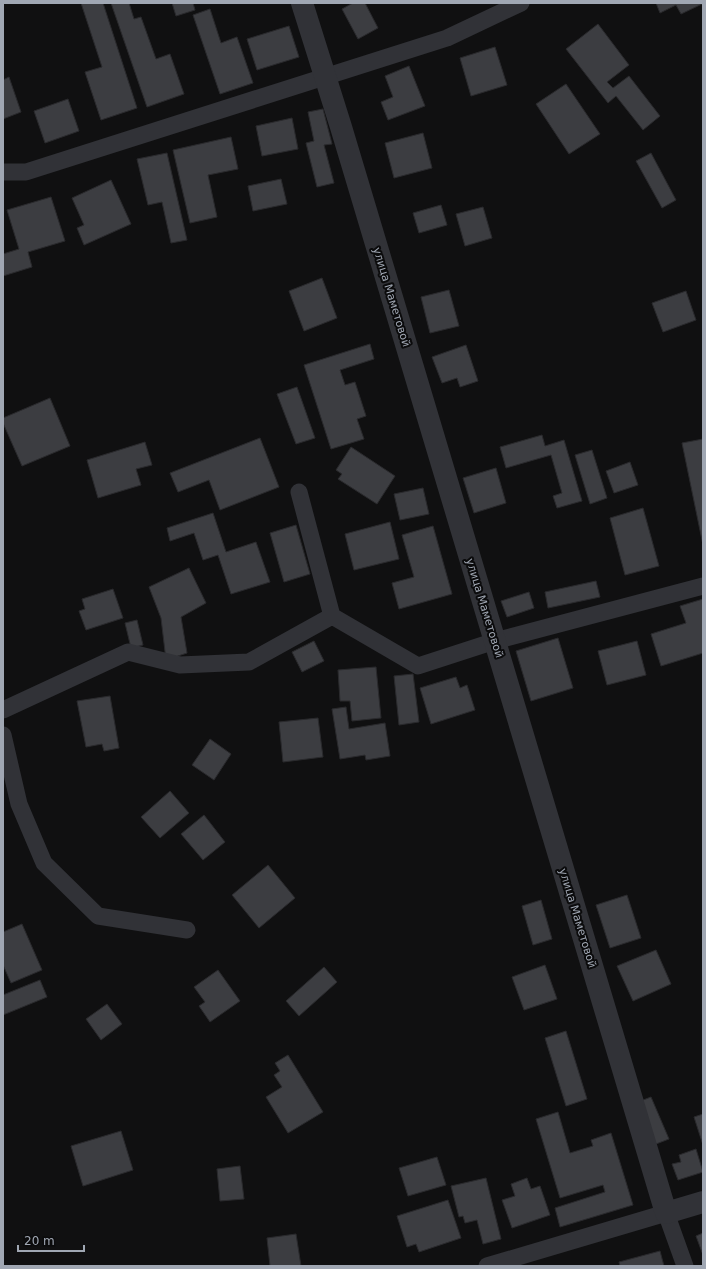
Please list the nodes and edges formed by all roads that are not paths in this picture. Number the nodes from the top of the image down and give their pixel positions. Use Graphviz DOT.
graph roads {
  1 [pos="302,3"];
  2 [pos="521,3"];
  3 [pos="326,77"];
  4 [pos="3,172"];
  5 [pos="299,492"];
  6 [pos="703,586"];
  7 [pos="332,616"];
  8 [pos="495,641"];
  9 [pos="3,710"];
  10 [pos="3,735"];
  11 [pos="187,930"];
  12 [pos="703,1202"];
  13 [pos="666,1213"];
  14 [pos="487,1266"];
  15 [pos="685,1266"];
  1 -- 3 [label="street, улица Маметовой"];
  2 -- 3 [label="street"];
  3 -- 4 [label="street"];
  3 -- 8 [label="street, улица Маметовой"];
  5 -- 7 [label="street"];
  6 -- 8 [label="street"];
  7 -- 8 [label="street"];
  7 -- 9 [label="street"];
  8 -- 13 [label="street, улица Маметовой"];
  10 -- 11 [label="street"];
  12 -- 13 [label="street"];
  13 -- 14 [label="street"];
  13 -- 15 [label="street"];
}
